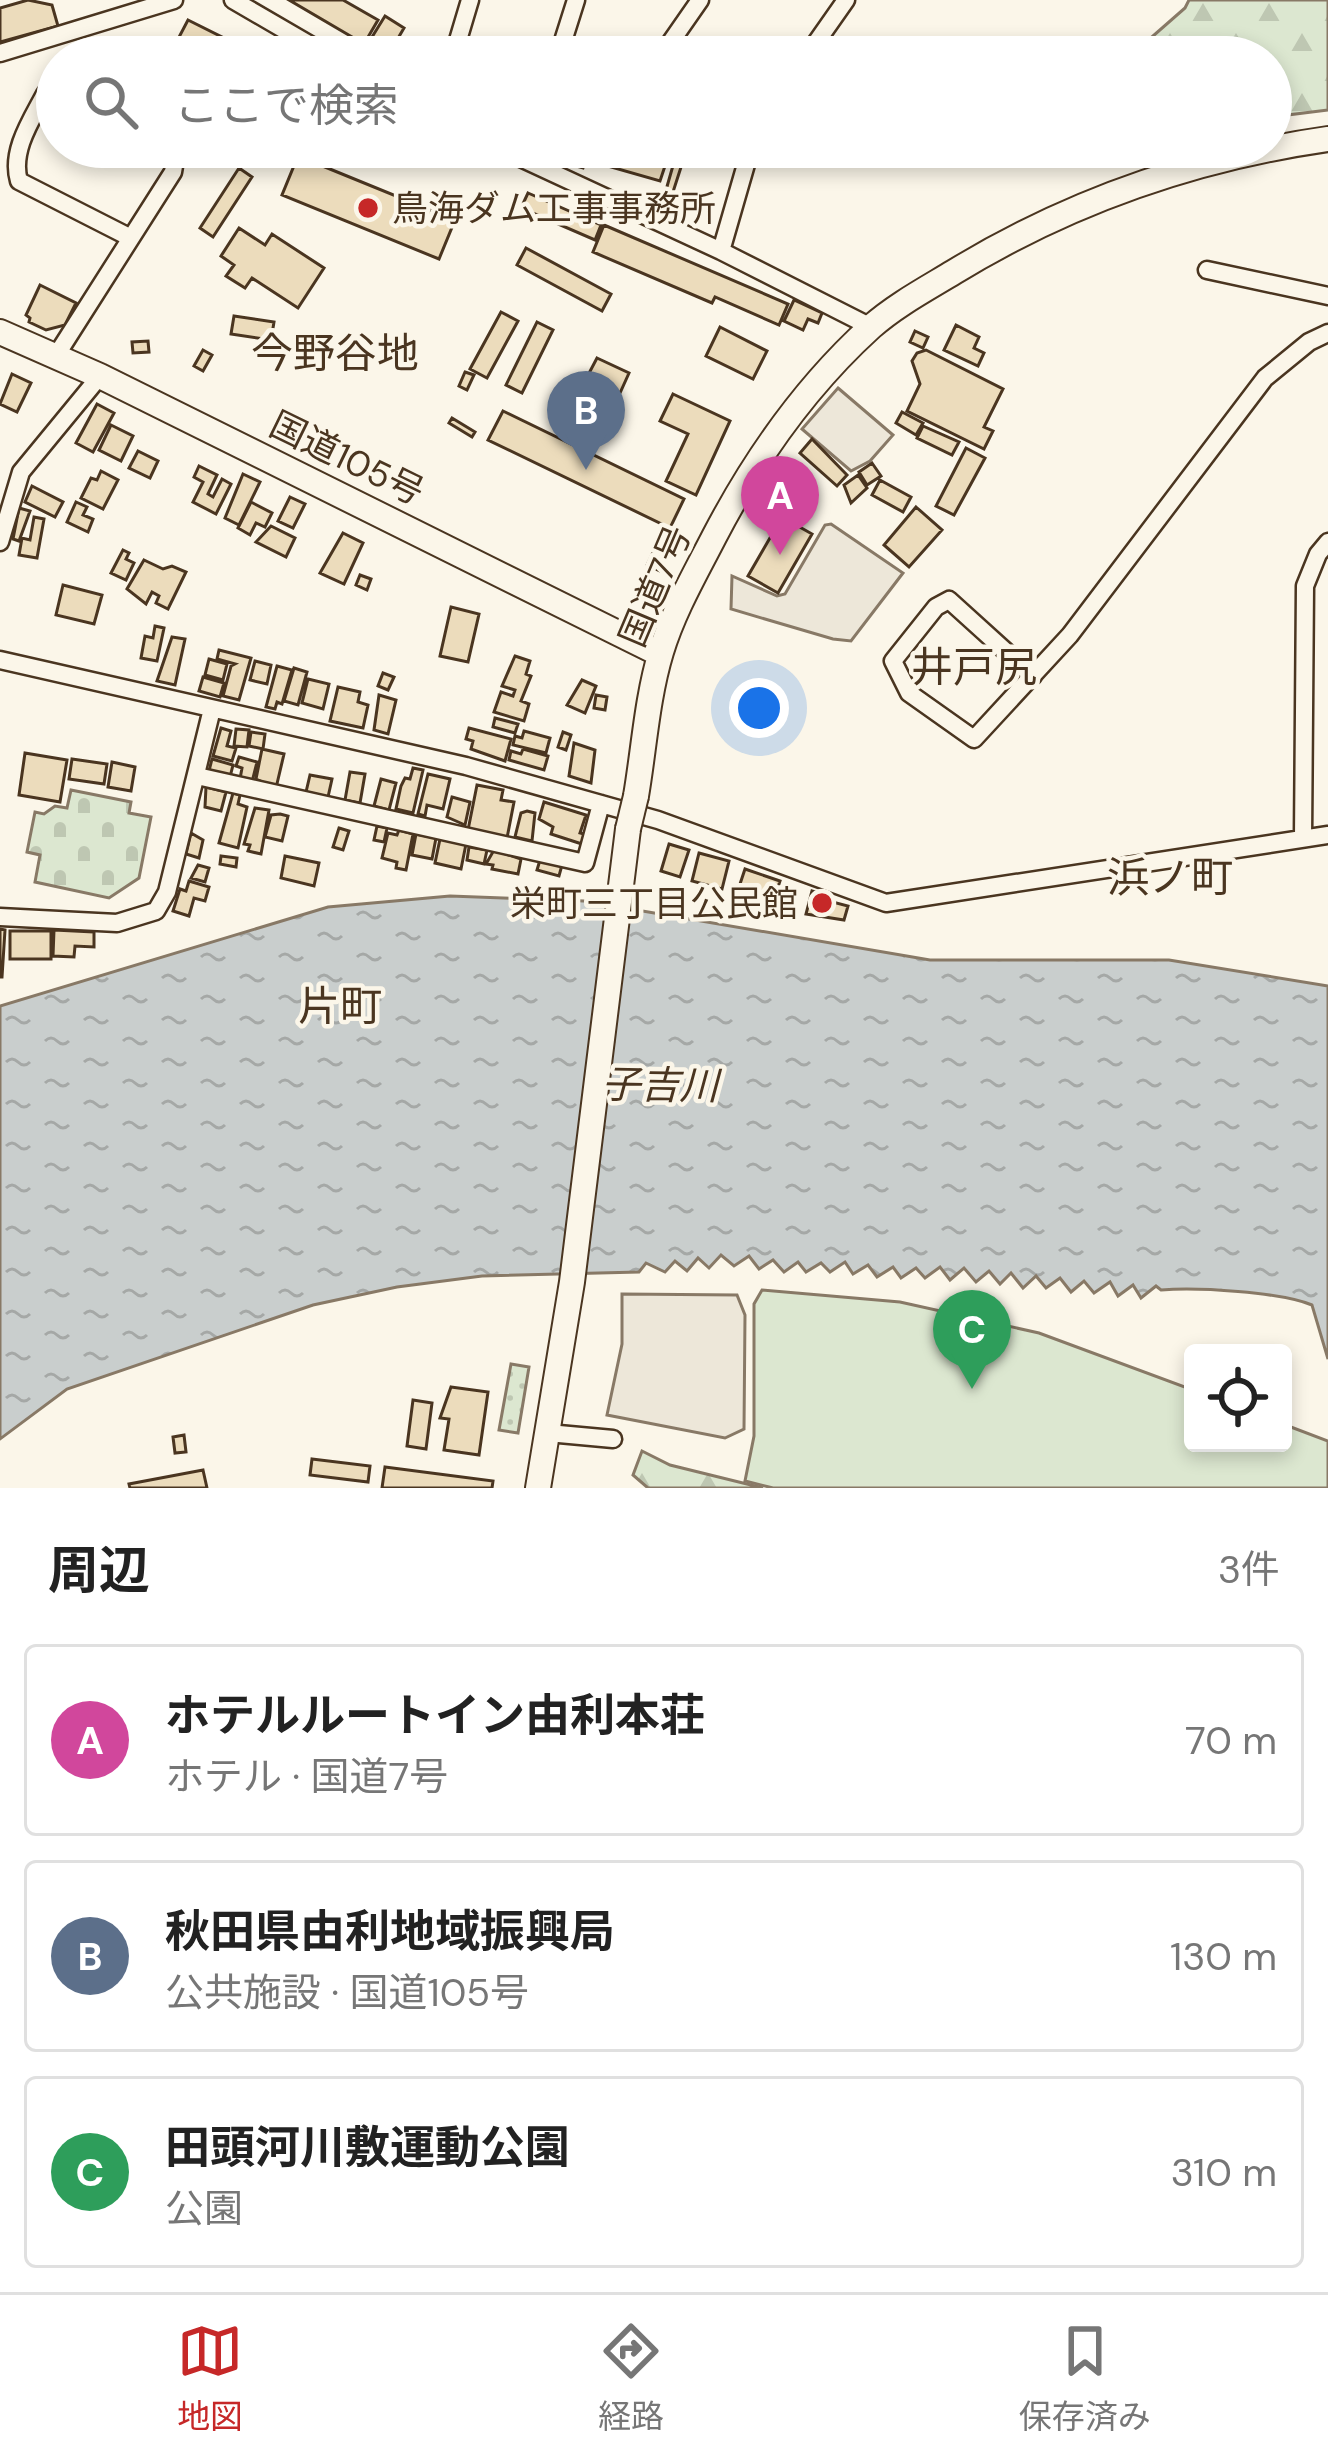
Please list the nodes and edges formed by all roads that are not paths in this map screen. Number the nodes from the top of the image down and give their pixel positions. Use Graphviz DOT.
graph roads {
  1 [pos="233,0"];
  2 [pos="470,0"];
  3 [pos="576,0"];
  4 [pos="700,0"];
  5 [pos="846,0"];
  6 [pos="163,2"];
  7 [pos="54,36"];
  8 [pos="295,36"];
  9 [pos="459,36"];
  10 [pos="565,36"];
  11 [pos="675,36"];
  12 [pos="821,36"];
  13 [pos="36,42"];
  14 [pos="0,53"];
  15 [pos="36,111"];
  16 [pos="1328,139"];
  17 [pos="1292,147"];
  18 [pos="174,168"];
  19 [pos="557,168"];
  20 [pos="746,168"];
  21 [pos="1201,168"];
  22 [pos="0,172"];
  23 [pos="19,181"];
  24 [pos="131,238"];
  25 [pos="721,251"];
  26 [pos="1207,270"];
  27 [pos="1328,296"];
  28 [pos="872,327"];
  29 [pos="0,332"];
  30 [pos="1328,333"];
  31 [pos="54,359"];
  32 [pos="100,376"];
  33 [pos="0,542"];
  34 [pos="1328,542"];
  35 [pos="660,654"];
  36 [pos="0,660"];
  37 [pos="1033,676"];
  38 [pos="212,709"];
  39 [pos="196,776"];
  40 [pos="601,804"];
  41 [pos="1328,836"];
  42 [pos="1303,838"];
  43 [pos="0,917"];
  44 [pos="548,1433"];
  45 [pos="614,1438"];
  46 [pos="538,1488"];
  1 -- 8 [label="street"];
  2 -- 9 [label="street"];
  3 -- 10 [label="street"];
  4 -- 11 [label="street"];
  5 -- 12 [label="street"];
  6 -- 7 [label="street"];
  13 -- 14 [label="street"];
  15 -- 23 [label="street"];
  16 -- 17 [label="highway, 国道7号"];
  18 -- 24 [label="street"];
  19 -- 25 [label="street"];
  20 -- 25 [label="street"];
  21 -- 28 [label="highway, 国道7号"];
  22 -- 23 [label="street"];
  23 -- 24 [label="street"];
  24 -- 31 [label="street"];
  25 -- 28 [label="street"];
  26 -- 27 [label="street"];
  28 -- 35 [label="highway, 国道7号"];
  29 -- 31 [label="highway, 国道105号"];
  30 -- 37 [label="street"];
  31 -- 32 [label="highway, 国道105号"];
  32 -- 33 [label="street"];
  32 -- 35 [label="highway, 国道105号"];
  34 -- 42 [label="street"];
  35 -- 44 [label="highway, 国道7号, bridge"];
  36 -- 38 [label="street"];
  37 -- 37 [label="street"];
  38 -- 39 [label="street"];
  38 -- 40 [label="street"];
  39 -- 40 [label="street"];
  39 -- 43 [label="street"];
  40 -- 42 [label="street"];
  41 -- 42 [label="street"];
  44 -- 45 [label="street"];
  44 -- 46 [label="highway, 国道7号"];
}
